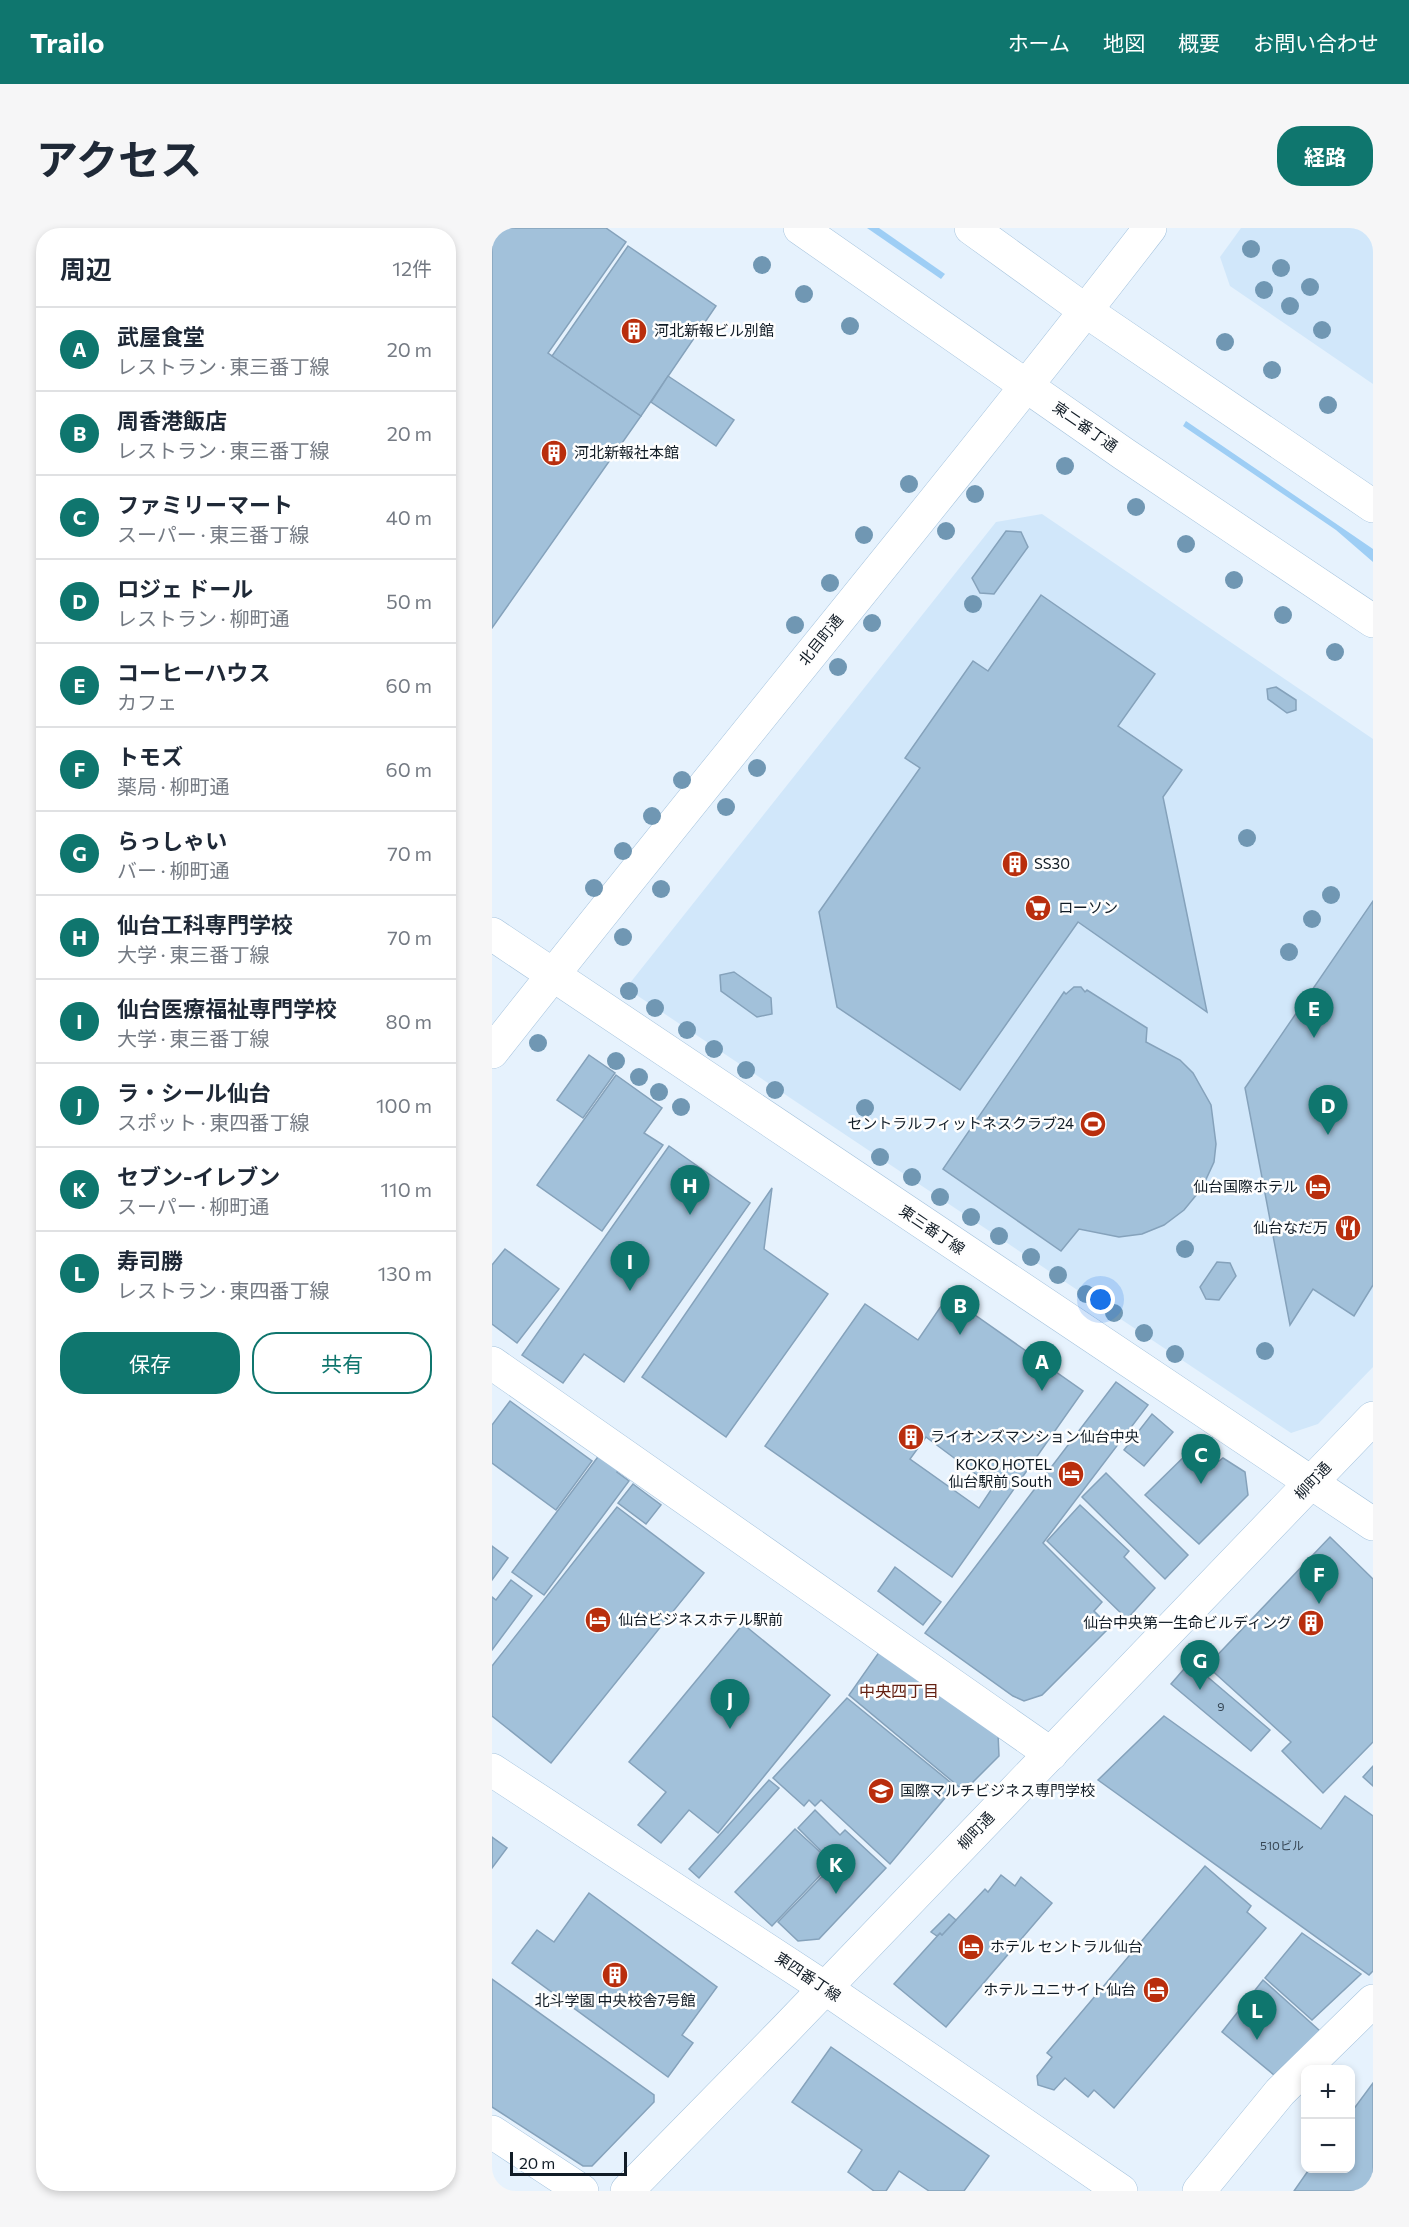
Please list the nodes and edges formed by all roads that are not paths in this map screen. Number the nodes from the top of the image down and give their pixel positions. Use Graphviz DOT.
graph roads {
  1 [pos="800,228"];
  2 [pos="970,228"];
  3 [pos="1150,228"];
  4 [pos="1086,310"];
  5 [pos="1027,386"];
  6 [pos="1373,506"];
  7 [pos="1373,621"];
  8 [pos="492,934"];
  9 [pos="553,975"];
  10 [pos="492,1052"];
  11 [pos="492,1363"];
  12 [pos="1373,1418"];
  13 [pos="1311,1483"];
  14 [pos="1373,1524"];
  15 [pos="1051,1754"];
  16 [pos="492,1770"];
  17 [pos="825,1988"];
  18 [pos="1373,2001"];
  19 [pos="492,2132"];
  20 [pos="582,2191"];
  21 [pos="627,2191"];
  22 [pos="1121,2191"];
  23 [pos="1199,2191"];
  1 -- 5 [label="main road, 東二番丁通"];
  2 -- 4 [label="main road"];
  3 -- 4 [label="main road, 北目町通"];
  4 -- 5 [label="main road, 北目町通"];
  4 -- 6 [label="main road"];
  5 -- 7 [label="main road, 東二番丁通"];
  5 -- 9 [label="main road, 北目町通"];
  8 -- 9 [label="main road, 東三番丁線"];
  9 -- 10 [label="main road, 北目町通"];
  9 -- 13 [label="main road, 東三番丁線"];
  11 -- 15 [label="main road"];
  12 -- 13 [label="main road, 柳町通"];
  13 -- 14 [label="main road, 東三番丁線"];
  13 -- 15 [label="main road, 柳町通"];
  15 -- 17 [label="main road, 柳町通"];
  16 -- 17 [label="main road, 東四番丁線"];
  17 -- 21 [label="main road, 柳町通"];
  17 -- 22 [label="main road, 東四番丁線"];
  18 -- 23 [label="main road"];
  19 -- 20 [label="main road"];
}
